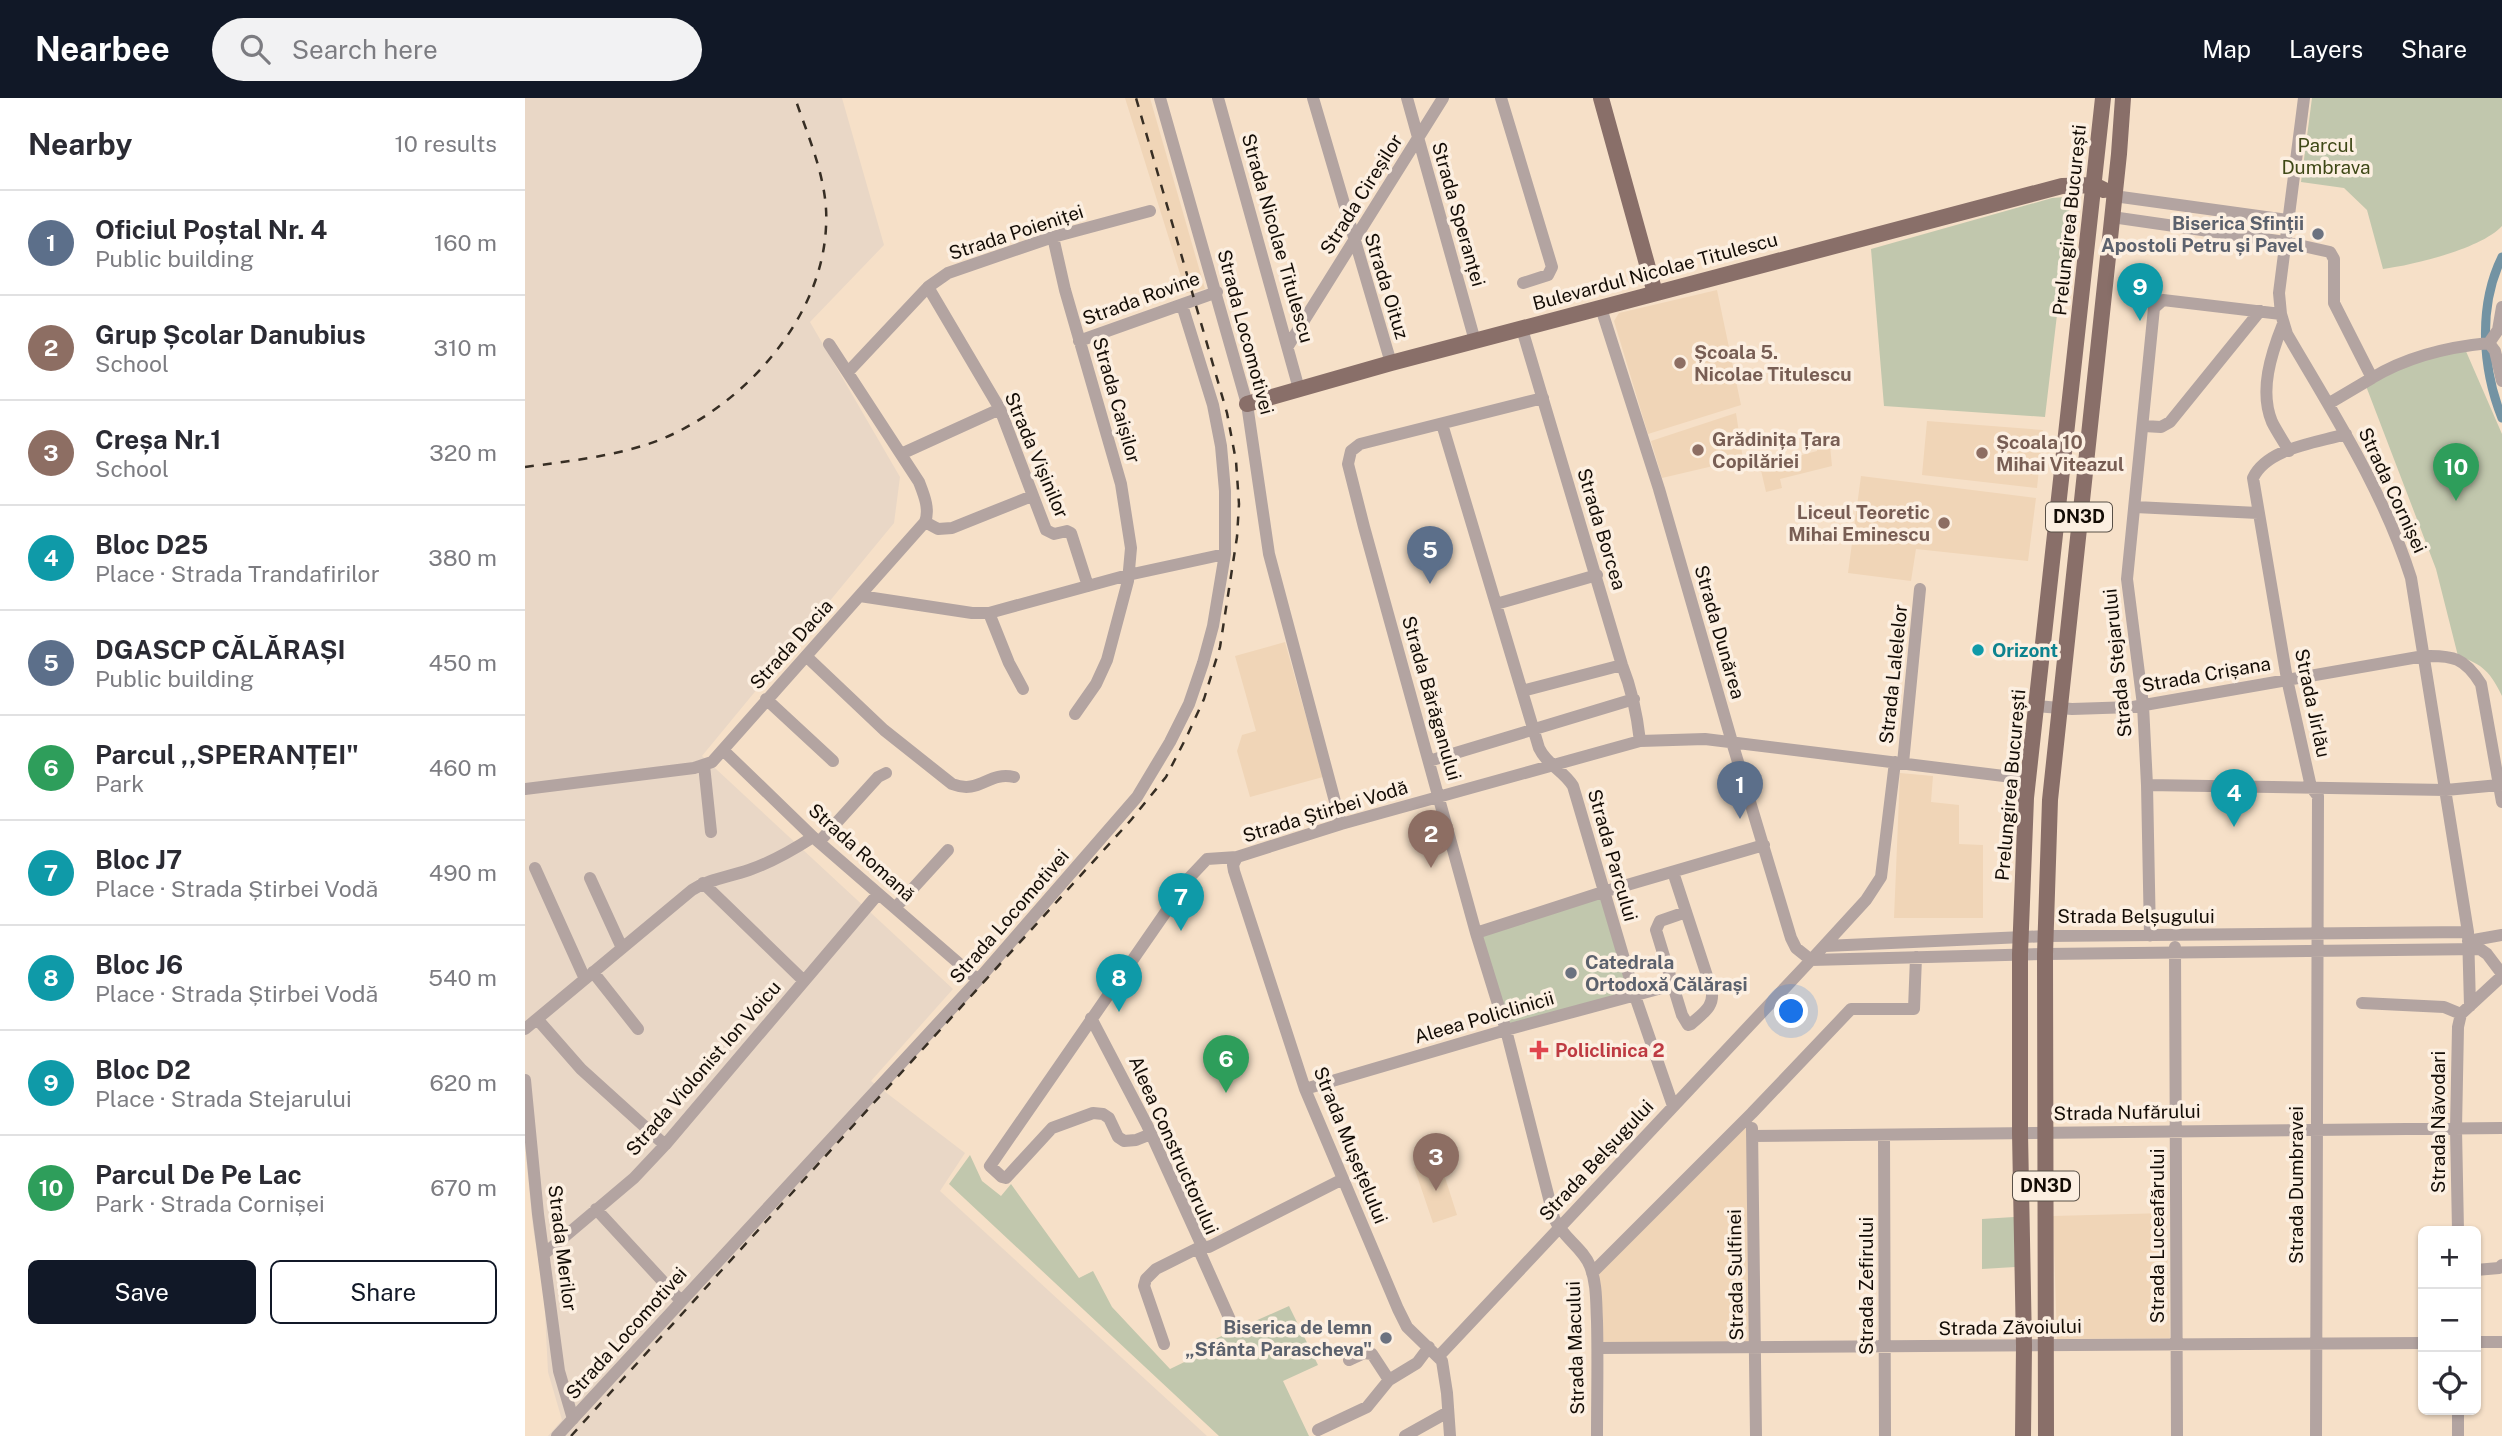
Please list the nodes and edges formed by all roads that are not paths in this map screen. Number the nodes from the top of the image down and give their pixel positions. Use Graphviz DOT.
graph roads {
  1 [pos="1160,98"];
  2 [pos="1218,98"];
  3 [pos="1313,98"];
  4 [pos="1407,98"];
  5 [pos="1443,98"];
  6 [pos="1501,98"];
  7 [pos="1601,98"];
  8 [pos="2103,98"];
  9 [pos="2123,98"];
  10 [pos="2304,98"];
  11 [pos="1418,138"];
  12 [pos="2094,193"];
  13 [pos="2114,196"];
  14 [pos="1150,211"];
  15 [pos="2112,218"];
  16 [pos="2288,220"];
  17 [pos="1053,237"];
  18 [pos="2285,242"];
  19 [pos="1354,244"];
  20 [pos="1523,283"];
  21 [pos="928,287"];
  22 [pos="1216,292"];
  23 [pos="1655,293"];
  24 [pos="1182,305"];
  25 [pos="2502,307"];
  26 [pos="1601,308"];
  27 [pos="2260,311"];
  28 [pos="2282,319"];
  29 [pos="1522,329"];
  30 [pos="1079,341"];
  31 [pos="1475,341"];
  32 [pos="829,344"];
  33 [pos="2482,344"];
  34 [pos="1288,346"];
  35 [pos="1391,363"];
  36 [pos="848,372"];
  37 [pos="2372,378"];
  38 [pos="2502,381"];
  39 [pos="1299,389"];
  40 [pos="1542,398"];
  41 [pos="1247,404"];
  42 [pos="2328,404"];
  43 [pos="1000,409"];
  44 [pos="1442,424"];
  45 [pos="2144,426"];
  46 [pos="2346,434"];
  47 [pos="2289,451"];
  48 [pos="901,454"];
  49 [pos="1032,496"];
  50 [pos="2135,507"];
  51 [pos="2258,513"];
  52 [pos="925,522"];
  53 [pos="1225,554"];
  54 [pos="1128,575"];
  55 [pos="1597,575"];
  56 [pos="1088,586"];
  57 [pos="1920,589"];
  58 [pos="860,596"];
  59 [pos="1496,604"];
  60 [pos="989,613"];
  61 [pos="2424,656"];
  62 [pos="807,657"];
  63 [pos="1622,665"];
  64 [pos="2287,679"];
  65 [pos="1023,688"];
  66 [pos="1522,691"];
  67 [pos="766,699"];
  68 [pos="1634,699"];
  69 [pos="2143,705"];
  70 [pos="2036,706"];
  71 [pos="2058,708"];
  72 [pos="1075,714"];
  73 [pos="1533,729"];
  74 [pos="1640,741"];
  75 [pos="1732,742"];
  76 [pos="723,750"];
  77 [pos="833,761"];
  78 [pos="1429,761"];
  79 [pos="1899,762"];
  80 [pos="704,765"];
  81 [pos="1551,766"];
  82 [pos="886,773"];
  83 [pos="1014,777"];
  84 [pos="2028,779"];
  85 [pos="2147,785"];
  86 [pos="2499,785"];
  87 [pos="2311,787"];
  88 [pos="525,789"];
  89 [pos="2446,790"];
  90 [pos="1439,797"];
  91 [pos="2502,802"];
  92 [pos="1341,824"];
  93 [pos="711,832"];
  94 [pos="816,840"];
  95 [pos="1764,845"];
  96 [pos="948,850"];
  97 [pos="1237,857"];
  98 [pos="535,868"];
  99 [pos="1674,872"];
  100 [pos="590,878"];
  101 [pos="703,883"];
  102 [pos="1603,892"];
  103 [pos="878,894"];
  104 [pos="895,908"];
  105 [pos="1686,912"];
  106 [pos="1476,933"];
  107 [pos="2317,934"];
  108 [pos="2502,935"];
  109 [pos="2046,936"];
  110 [pos="2150,936"];
  111 [pos="2175,936"];
  112 [pos="2020,937"];
  113 [pos="2468,941"];
  114 [pos="1825,946"];
  115 [pos="622,948"];
  116 [pos="2316,951"];
  117 [pos="2175,952"];
  118 [pos="2020,954"];
  119 [pos="2045,954"];
  120 [pos="1916,957"];
  121 [pos="1811,960"];
  122 [pos="2502,975"];
  123 [pos="589,976"];
  124 [pos="804,981"];
  125 [pos="978,981"];
  126 [pos="1673,985"];
  127 [pos="1635,996"];
  128 [pos="2362,1003"];
  129 [pos="2465,1010"];
  130 [pos="1091,1018"];
  131 [pos="538,1020"];
  132 [pos="525,1029"];
  133 [pos="638,1029"];
  134 [pos="1506,1030"];
  135 [pos="525,1080"];
  136 [pos="1305,1089"];
  137 [pos="1673,1105"];
  138 [pos="1752,1113"];
  139 [pos="2502,1128"];
  140 [pos="2316,1129"];
  141 [pos="2456,1129"];
  142 [pos="2176,1130"];
  143 [pos="2045,1132"];
  144 [pos="2019,1133"];
  145 [pos="1151,1134"];
  146 [pos="1752,1136"];
  147 [pos="1884,1136"];
  148 [pos="665,1145"];
  149 [pos="1343,1180"];
  150 [pos="596,1209"];
  151 [pos="2458,1226"];
  152 [pos="1559,1229"];
  153 [pos="1200,1247"];
  154 [pos="544,1254"];
  155 [pos="2502,1265"];
  156 [pos="2481,1270"];
  157 [pos="1592,1273"];
  158 [pos="681,1301"];
  159 [pos="1231,1322"];
  160 [pos="2481,1342"];
  161 [pos="2502,1342"];
  162 [pos="2418,1343"];
  163 [pos="1164,1344"];
  164 [pos="2177,1344"];
  165 [pos="2316,1344"];
  166 [pos="2046,1345"];
  167 [pos="2024,1346"];
  168 [pos="1755,1347"];
  169 [pos="1885,1347"];
  170 [pos="1598,1348"];
  171 [pos="1434,1352"];
  172 [pos="1349,1360"];
  173 [pos="1389,1380"];
  174 [pos="1448,1412"];
  175 [pos="2458,1415"];
  176 [pos="573,1419"];
  177 [pos="1318,1430"];
  178 [pos="557,1436"];
  179 [pos="1405,1436"];
  180 [pos="1450,1436"];
  181 [pos="1597,1436"];
  182 [pos="1756,1436"];
  183 [pos="1885,1436"];
  184 [pos="2023,1436"];
  185 [pos="2046,1436"];
  186 [pos="2177,1436"];
  187 [pos="2316,1436"];
  188 [pos="2458,1436"];
  1 -- 22 [label="street, Strada Locomotivei"];
  2 -- 34 [label="street, Strada Nicolae Titulescu"];
  3 -- 19 [label="street, Strada Oituz"];
  4 -- 11 [label="street, Strada Speranței"];
  5 -- 11 [label="street, Strada Cireșilor"];
  6 -- 20 [label="street"];
  7 -- 23 [label="main road"];
  8 -- 12 [label="main road, Prelungirea București / DN3D"];
  9 -- 13 [label="main road, DN3D"];
  10 -- 16 [label="street, Strada Cornișei"];
  11 -- 19 [label="street, Strada Cireșilor"];
  11 -- 31 [label="street, Strada Speranței"];
  12 -- 13 [label="main road, Bulevardul Nicolae Titulescu"];
  12 -- 15 [label="main road, Bulevardul Nicolae Titulescu"];
  12 -- 23 [label="main road, Bulevardul Nicolae Titulescu"];
  12 -- 70 [label="main road, Prelungirea București / DN3D"];
  13 -- 15 [label="main road, DN3D"];
  13 -- 16 [label="street, Bulevardul Nicolae Titulescu"];
  14 -- 17 [label="street, Strada Poieniței"];
  15 -- 18 [label="street"];
  15 -- 71 [label="main road, DN3D"];
  16 -- 18 [label="street, Strada Cornișei"];
  17 -- 21 [label="street, Strada Poieniței"];
  17 -- 30 [label="street, Strada Caișilor"];
  18 -- 28 [label="street, Strada Cornișei"];
  18 -- 37 [label="street"];
  19 -- 34 [label="street, Strada Cireșilor"];
  19 -- 35 [label="street, Strada Oituz"];
  21 -- 36 [label="street, Strada Poieniței"];
  21 -- 43 [label="street, Strada Vișinilor"];
  22 -- 24 [label="street, Strada Rovine"];
  22 -- 41 [label="street, Strada Locomotivei"];
  23 -- 26 [label="main road, Bulevardul Nicolae Titulescu"];
  24 -- 30 [label="street, Strada Rovine"];
  24 -- 53 [label="street, Strada Locomotivei"];
  25 -- 33 [label="street"];
  26 -- 29 [label="main road, Bulevardul Nicolae Titulescu"];
  26 -- 75 [label="street, Strada Dunărea"];
  27 -- 28 [label="street, Strada Stejarului"];
  27 -- 45 [label="street"];
  27 -- 45 [label="street, Strada Stejarului"];
  28 -- 42 [label="street, Strada Cornișei"];
  28 -- 47 [label="street"];
  29 -- 31 [label="main road, Bulevardul Nicolae Titulescu"];
  29 -- 40 [label="street, Strada Borcea"];
  30 -- 54 [label="street, Strada Caișilor"];
  31 -- 35 [label="main road, Bulevardul Nicolae Titulescu"];
  32 -- 36 [label="street"];
  33 -- 37 [label="street"];
  33 -- 38 [label="street"];
  34 -- 39 [label="street, Strada Nicolae Titulescu"];
  35 -- 39 [label="main road, Bulevardul Nicolae Titulescu"];
  36 -- 48 [label="street"];
  37 -- 42 [label="street"];
  39 -- 41 [label="main road, Bulevardul Nicolae Titulescu"];
  40 -- 44 [label="street, Strada Bărăganului"];
  40 -- 55 [label="street, Strada Borcea"];
  41 -- 92 [label="street, Strada Locomotivei"];
  42 -- 46 [label="street, Strada Cornișei"];
  43 -- 48 [label="street"];
  43 -- 49 [label="street, Strada Vișinilor"];
  44 -- 59 [label="street, Strada Parcului"];
  44 -- 78 [label="street, Strada Bărăganului"];
  45 -- 50 [label="street, Strada Stejarului"];
  46 -- 47 [label="street"];
  46 -- 61 [label="street, Strada Cornișei"];
  47 -- 51 [label="street, Strada Jirlău"];
  48 -- 52 [label="street"];
  49 -- 52 [label="street"];
  49 -- 56 [label="street, Strada Vișinilor"];
  50 -- 51 [label="street"];
  50 -- 69 [label="street, Strada Stejarului"];
  51 -- 64 [label="street, Strada Jirlău"];
  52 -- 58 [label="street"];
  53 -- 54 [label="street, Strada Dacia"];
  53 -- 125 [label="street, Strada Locomotivei"];
  54 -- 56 [label="street, Strada Dacia"];
  54 -- 72 [label="street, Strada Caișilor"];
  55 -- 59 [label="street"];
  55 -- 63 [label="street, Strada Borcea"];
  56 -- 60 [label="street, Strada Dacia"];
  57 -- 79 [label="street, Strada Lalelelor"];
  58 -- 60 [label="street, Strada Dacia"];
  58 -- 62 [label="street, Strada Dacia"];
  59 -- 66 [label="street, Strada Parcului"];
  60 -- 65 [label="street"];
  61 -- 64 [label="street, Strada Crișana"];
  61 -- 86 [label="street, Strada Crișana"];
  61 -- 89 [label="street, Strada Cornișei"];
  62 -- 67 [label="street, Strada Dacia"];
  62 -- 83 [label="street"];
  63 -- 66 [label="street"];
  63 -- 68 [label="street, Strada Borcea"];
  64 -- 69 [label="street, Strada Crișana"];
  64 -- 87 [label="street, Strada Jirlău"];
  66 -- 73 [label="street, Strada Parcului"];
  67 -- 76 [label="street, Strada Dacia"];
  67 -- 77 [label="street"];
  68 -- 73 [label="street"];
  68 -- 74 [label="street, Strada Borcea"];
  69 -- 71 [label="street, Strada Crișana"];
  69 -- 85 [label="street, Strada Stejarului"];
  70 -- 71 [label="street, Strada Crișana"];
  70 -- 84 [label="main road, Prelungirea București / DN3D"];
  71 -- 109 [label="main road, DN3D"];
  73 -- 78 [label="street"];
  73 -- 81 [label="street, Strada Parcului"];
  74 -- 75 [label="street, Strada Știrbei Vodă"];
  74 -- 81 [label="street, Strada Știrbei Vodă"];
  75 -- 79 [label="street, Strada Știrbei Vodă"];
  75 -- 95 [label="street, Strada Dunărea"];
  76 -- 80 [label="street, Strada Dacia"];
  76 -- 94 [label="street, Strada Romană"];
  78 -- 90 [label="street, Strada Bărăganului"];
  79 -- 84 [label="street, Strada Știrbei Vodă"];
  79 -- 114 [label="street, Strada Lalelelor"];
  80 -- 88 [label="street"];
  80 -- 93 [label="street"];
  81 -- 90 [label="street, Strada Știrbei Vodă"];
  81 -- 102 [label="street, Strada Parcului"];
  82 -- 94 [label="street"];
  84 -- 112 [label="main road, Prelungirea București / DN3D"];
  85 -- 87 [label="street"];
  85 -- 110 [label="street, Strada Stejarului"];
  86 -- 89 [label="street"];
  86 -- 91 [label="street, Strada Crișana"];
  87 -- 89 [label="street"];
  87 -- 107 [label="street, Strada Jirlău"];
  89 -- 113 [label="street, Strada Cornișei"];
  90 -- 92 [label="street, Strada Știrbei Vodă"];
  90 -- 106 [label="street, Strada Bărăganului"];
  92 -- 97 [label="street, Strada Știrbei Vodă"];
  94 -- 101 [label="street"];
  94 -- 103 [label="street, Strada Romană"];
  95 -- 99 [label="street"];
  95 -- 121 [label="street, Strada Dunărea"];
  96 -- 104 [label="street"];
  97 -- 130 [label="street, Strada Știrbei Vodă"];
  97 -- 136 [label="street, Strada Mușețelului"];
  98 -- 123 [label="street"];
  99 -- 102 [label="street"];
  99 -- 105 [label="street"];
  100 -- 115 [label="street"];
  101 -- 115 [label="street"];
  101 -- 124 [label="street"];
  102 -- 106 [label="street"];
  102 -- 127 [label="street, Strada Parcului"];
  103 -- 104 [label="street, Strada Romană"];
  103 -- 124 [label="street, Strada Violonist Ion Voicu"];
  104 -- 125 [label="street, Strada Romană"];
  105 -- 126 [label="street"];
  105 -- 126 [label="street"];
  106 -- 134 [label="street, Strada Bărăganului"];
  107 -- 111 [label="street, Strada Belșugului"];
  107 -- 113 [label="street, Strada Belșugului"];
  107 -- 116 [label="street, Strada Dumbravei"];
  108 -- 113 [label="street"];
  109 -- 110 [label="street, Strada Belșugului"];
  109 -- 112 [label="street, Strada Belșugului"];
  109 -- 119 [label="main road, DN3D"];
  110 -- 111 [label="street, Strada Belșugului"];
  111 -- 117 [label="street, Strada Luceafărului"];
  112 -- 114 [label="street, Strada Belșugului"];
  112 -- 118 [label="main road, Prelungirea București / DN3D"];
  113 -- 116 [label="street, Strada Belșugului"];
  113 -- 122 [label="street"];
  113 -- 129 [label="street, Strada Năvodari"];
  114 -- 121 [label="street, Strada Belșugului"];
  115 -- 123 [label="street"];
  116 -- 117 [label="street, Strada Belșugului"];
  116 -- 140 [label="street, Strada Dumbravei"];
  117 -- 119 [label="street, Strada Belșugului"];
  117 -- 142 [label="street, Strada Luceafărului"];
  118 -- 119 [label="street, Strada Belșugului"];
  118 -- 120 [label="street, Strada Belșugului"];
  118 -- 144 [label="main road, Prelungirea București / DN3D"];
  119 -- 143 [label="main road, DN3D"];
  120 -- 121 [label="street, Strada Belșugului"];
  120 -- 138 [label="street"];
  121 -- 137 [label="street, Strada Belșugului"];
  122 -- 129 [label="street"];
  123 -- 131 [label="street"];
  123 -- 133 [label="street"];
  124 -- 148 [label="street, Strada Violonist Ion Voicu"];
  125 -- 158 [label="street, Strada Locomotivei"];
  126 -- 127 [label="street, Aleea Policlinicii"];
  127 -- 134 [label="street, Aleea Policlinicii"];
  127 -- 137 [label="street, Strada Parcului"];
  128 -- 129 [label="street"];
  129 -- 141 [label="street, Strada Năvodari"];
  130 -- 145 [label="street, Aleea Constructorului"];
  130 -- 145 [label="street, Strada Știrbei Vodă"];
  131 -- 132 [label="street"];
  131 -- 148 [label="street"];
  134 -- 136 [label="street, Aleea Policlinicii"];
  134 -- 152 [label="street, Strada Bărăganului"];
  135 -- 154 [label="street, Strada Merilor"];
  136 -- 149 [label="street, Strada Mușețelului"];
  137 -- 152 [label="street, Strada Belșugului"];
  138 -- 146 [label="street, Strada Sulfinei"];
  138 -- 157 [label="street"];
  139 -- 141 [label="street, Strada Nufărului"];
  140 -- 141 [label="street, Strada Nufărului"];
  140 -- 142 [label="street, Strada Nufărului"];
  140 -- 165 [label="street, Strada Dumbravei"];
  141 -- 151 [label="street, Strada Năvodari"];
  142 -- 143 [label="street, Strada Nufărului"];
  142 -- 164 [label="street, Strada Luceafărului"];
  143 -- 144 [label="street, Strada Nufărului"];
  143 -- 166 [label="main road, DN3D"];
  144 -- 147 [label="street, Strada Nufărului"];
  144 -- 167 [label="main road, Prelungirea București / DN3D"];
  145 -- 153 [label="street, Aleea Constructorului"];
  146 -- 147 [label="street, Strada Nufărului"];
  146 -- 168 [label="street, Strada Sulfinei"];
  147 -- 169 [label="street, Strada Zefirului"];
  148 -- 150 [label="street, Strada Violonist Ion Voicu"];
  149 -- 153 [label="street"];
  149 -- 171 [label="street, Strada Mușețelului"];
  150 -- 154 [label="street, Strada Violonist Ion Voicu"];
  150 -- 158 [label="street"];
  152 -- 157 [label="street, Strada Macului"];
  152 -- 171 [label="street, Strada Belșugului"];
  153 -- 159 [label="street"];
  153 -- 163 [label="street, Aleea Constructorului"];
  154 -- 176 [label="street, Strada Merilor"];
  155 -- 156 [label="street"];
  157 -- 170 [label="street, Strada Macului"];
  158 -- 176 [label="street, Strada Locomotivei"];
  160 -- 161 [label="street"];
  162 -- 165 [label="street, Strada Zăvoiului"];
  164 -- 165 [label="street, Strada Zăvoiului"];
  164 -- 166 [label="street, Strada Zăvoiului"];
  164 -- 186 [label="street, Strada Luceafărului"];
  165 -- 187 [label="street, Strada Dumbravei"];
  166 -- 167 [label="street, Strada Zăvoiului"];
  166 -- 185 [label="main road, DN3D"];
  167 -- 169 [label="street, Strada Zăvoiului"];
  167 -- 184 [label="main road, Prelungirea București / DN3D"];
  168 -- 169 [label="street, Strada Zăvoiului"];
  168 -- 170 [label="street, Strada Zăvoiului"];
  168 -- 182 [label="street, Strada Sulfinei"];
  169 -- 183 [label="street, Strada Zefirului"];
  170 -- 181 [label="street, Strada Macului"];
  171 -- 173 [label="street, Strada Belșugului"];
  171 -- 174 [label="street"];
  172 -- 173 [label="street"];
  173 -- 177 [label="street, Strada Belșugului"];
  174 -- 179 [label="street"];
  174 -- 180 [label="street"];
  175 -- 188 [label="street"];
  176 -- 178 [label="street, Strada Locomotivei"];
}
